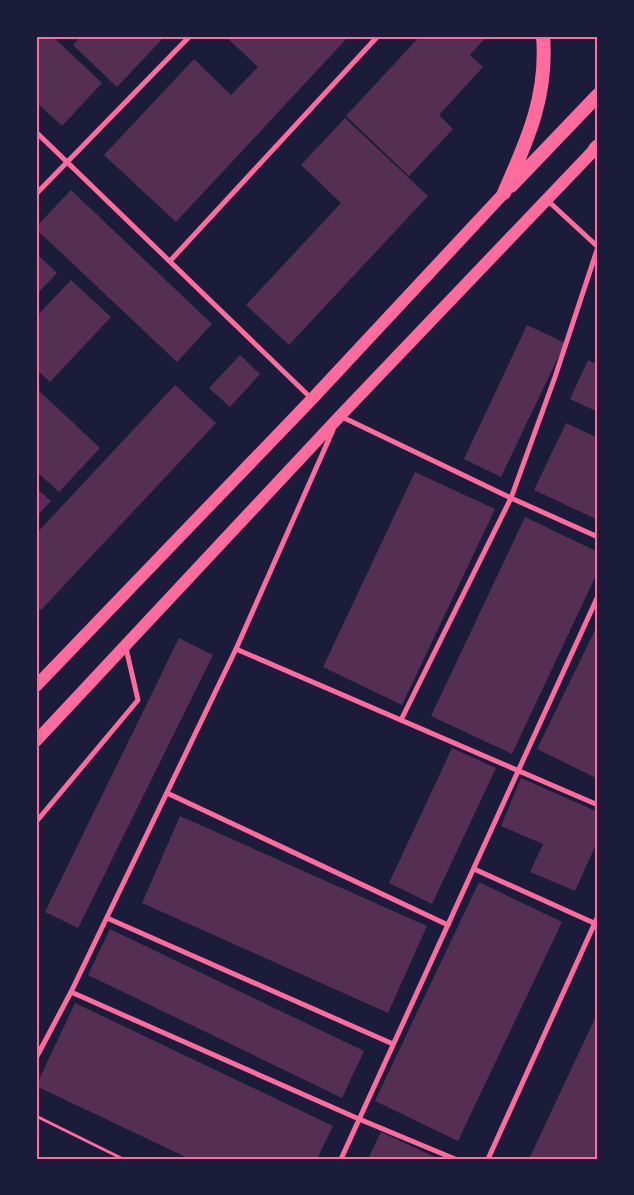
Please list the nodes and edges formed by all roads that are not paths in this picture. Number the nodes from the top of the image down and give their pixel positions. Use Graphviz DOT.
graph roads {
  1 [pos="190,36"];
  2 [pos="378,36"];
  3 [pos="543,36"];
  4 [pos="598,95"];
  5 [pos="36,132"];
  6 [pos="597,147"];
  7 [pos="68,162"];
  8 [pos="36,194"];
  9 [pos="504,194"];
  10 [pos="546,200"];
  11 [pos="170,261"];
  12 [pos="312,399"];
  13 [pos="340,416"];
  14 [pos="511,498"];
  15 [pos="598,537"];
  16 [pos="598,596"];
  17 [pos="125,645"];
  18 [pos="236,649"];
  19 [pos="36,686"];
  20 [pos="401,720"];
  21 [pos="36,740"];
  22 [pos="519,770"];
  23 [pos="167,793"];
  24 [pos="598,805"];
  25 [pos="36,822"];
  26 [pos="474,869"];
  27 [pos="598,916"];
  28 [pos="107,918"];
  29 [pos="594,924"];
  30 [pos="448,925"];
  31 [pos="71,992"];
  32 [pos="393,1044"];
  33 [pos="36,1058"];
  34 [pos="359,1119"];
  35 [pos="341,1159"];
  36 [pos="455,1159"];
  37 [pos="488,1159"];
  1 -- 7 [label="street"];
  2 -- 11 [label="street"];
  3 -- 9 [label="highway"];
  4 -- 9 [label="highway"];
  5 -- 7 [label="street"];
  6 -- 10 [label="main road"];
  7 -- 8 [label="street"];
  7 -- 11 [label="street"];
  9 -- 12 [label="main road"];
  10 -- 13 [label="main road"];
  10 -- 14 [label="street"];
  11 -- 12 [label="street"];
  12 -- 19 [label="main road"];
  13 -- 14 [label="street"];
  13 -- 17 [label="main road"];
  13 -- 18 [label="street"];
  14 -- 15 [label="street"];
  14 -- 20 [label="street"];
  16 -- 22 [label="street"];
  17 -- 21 [label="main road"];
  17 -- 25 [label="street"];
  18 -- 20 [label="street"];
  18 -- 23 [label="street"];
  20 -- 22 [label="street"];
  22 -- 24 [label="street"];
  22 -- 26 [label="street"];
  23 -- 28 [label="street"];
  23 -- 30 [label="street"];
  26 -- 29 [label="street"];
  26 -- 30 [label="street"];
  27 -- 29 [label="street"];
  28 -- 31 [label="street"];
  28 -- 32 [label="street"];
  29 -- 37 [label="street"];
  30 -- 32 [label="street"];
  31 -- 33 [label="street"];
  31 -- 34 [label="street"];
  32 -- 34 [label="street"];
  34 -- 35 [label="street"];
  34 -- 36 [label="street"];
}
